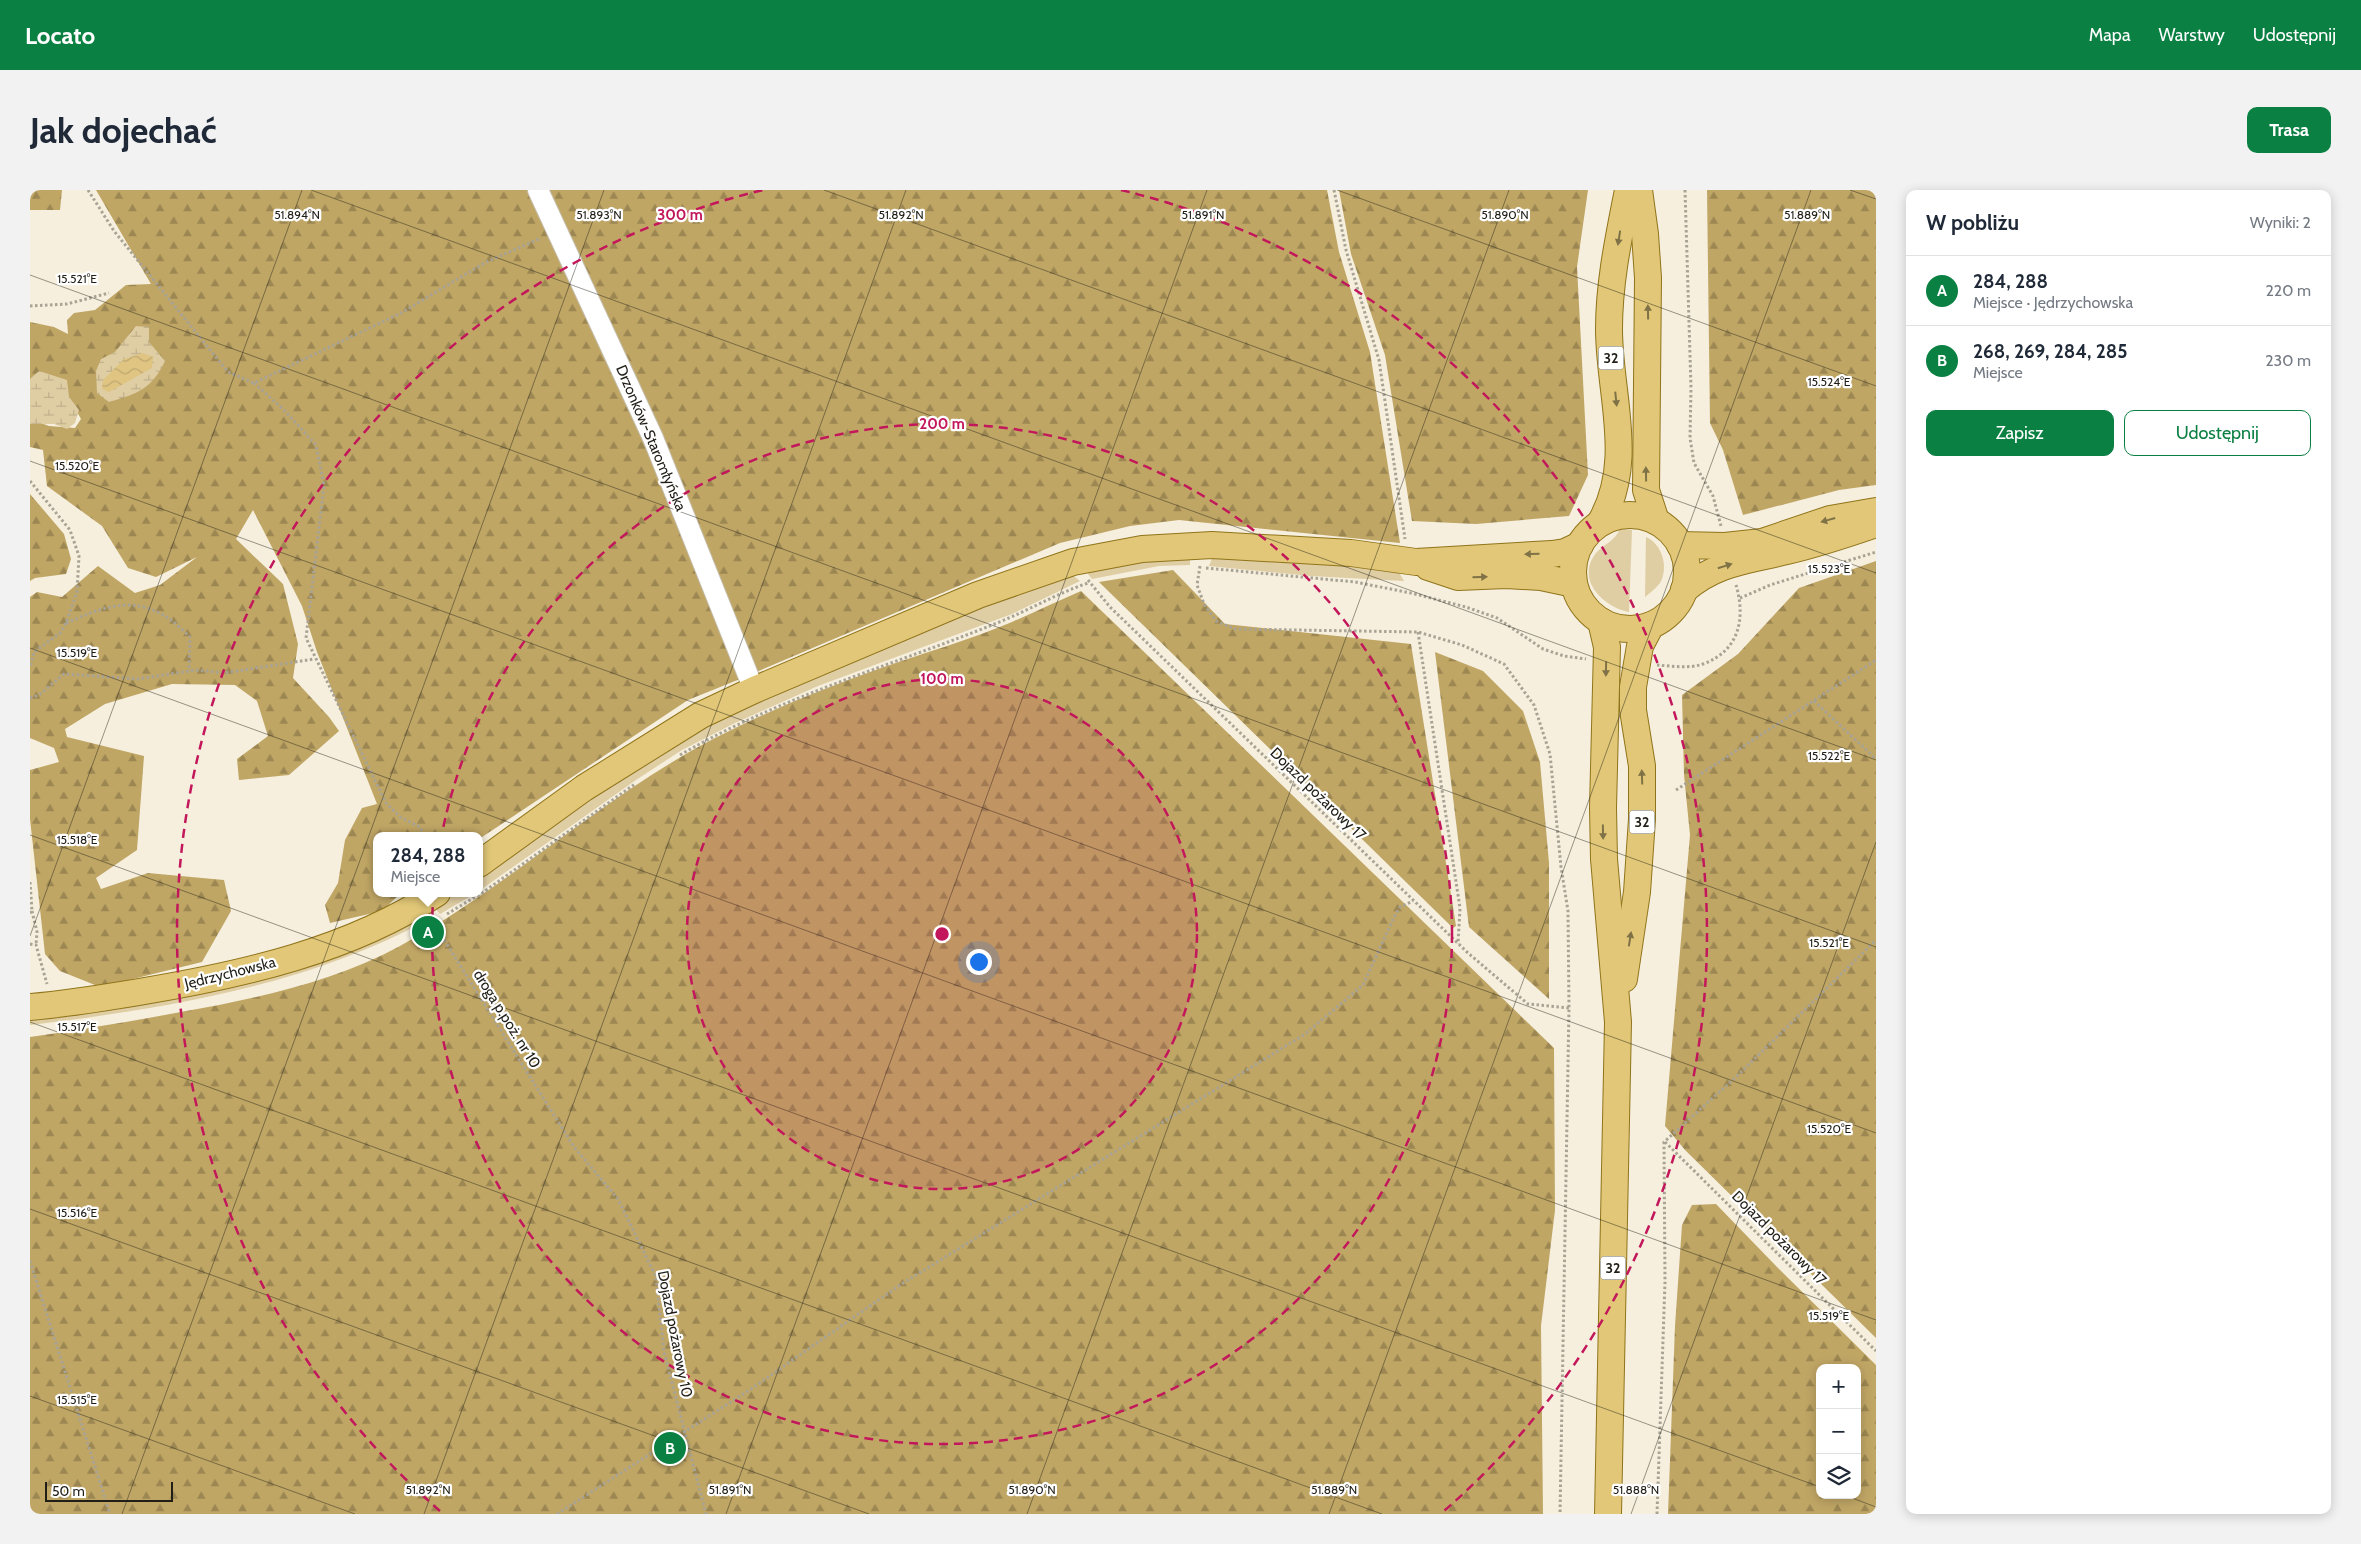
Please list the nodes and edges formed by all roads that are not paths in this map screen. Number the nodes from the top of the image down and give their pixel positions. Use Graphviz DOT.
graph roads {
  1 [pos="538,190"];
  2 [pos="1628,190"];
  3 [pos="1639,190"];
  4 [pos="1876,512"];
  5 [pos="1656,521"];
  6 [pos="1600,523"];
  7 [pos="1876,524"];
  8 [pos="1580,545"];
  9 [pos="1680,545"];
  10 [pos="1727,555"];
  11 [pos="1412,562"];
  12 [pos="1574,584"];
  13 [pos="1684,590"];
  14 [pos="1601,622"];
  15 [pos="1651,625"];
  16 [pos="754,690"];
  17 [pos="483,861"];
  18 [pos="433,913"];
  19 [pos="42,1006"];
  20 [pos="1618,1022"];
  21 [pos="1608,1514"];
  1 -- 16 [label="lane, Drzonków-Staromłyńska"];
  2 -- 6 [label="main road, 32, one-way"];
  5 -- 3 [label="main road, one-way"];
  4 -- 10 [label="main road, one-way"];
  5 -- 6 [label="main road, 32"];
  5 -- 9 [label="main road, 32"];
  6 -- 8 [label="main road, 32"];
  7 -- 10 [label="main road"];
  8 -- 11 [label="main road, one-way"];
  8 -- 12 [label="main road, 32"];
  9 -- 10 [label="main road"];
  9 -- 13 [label="main road, 32"];
  13 -- 10 [label="main road, one-way"];
  11 -- 12 [label="main road, one-way"];
  11 -- 16 [label="main road"];
  12 -- 14 [label="main road, 32"];
  13 -- 15 [label="main road, 32"];
  14 -- 15 [label="main road, 32"];
  14 -- 20 [label="main road, 32, one-way"];
  20 -- 15 [label="main road, 32, one-way"];
  16 -- 17 [label="main road"];
  18 -- 19 [label="main road, Jędrzychowska"];
  20 -- 21 [label="main road, 32"];
}
